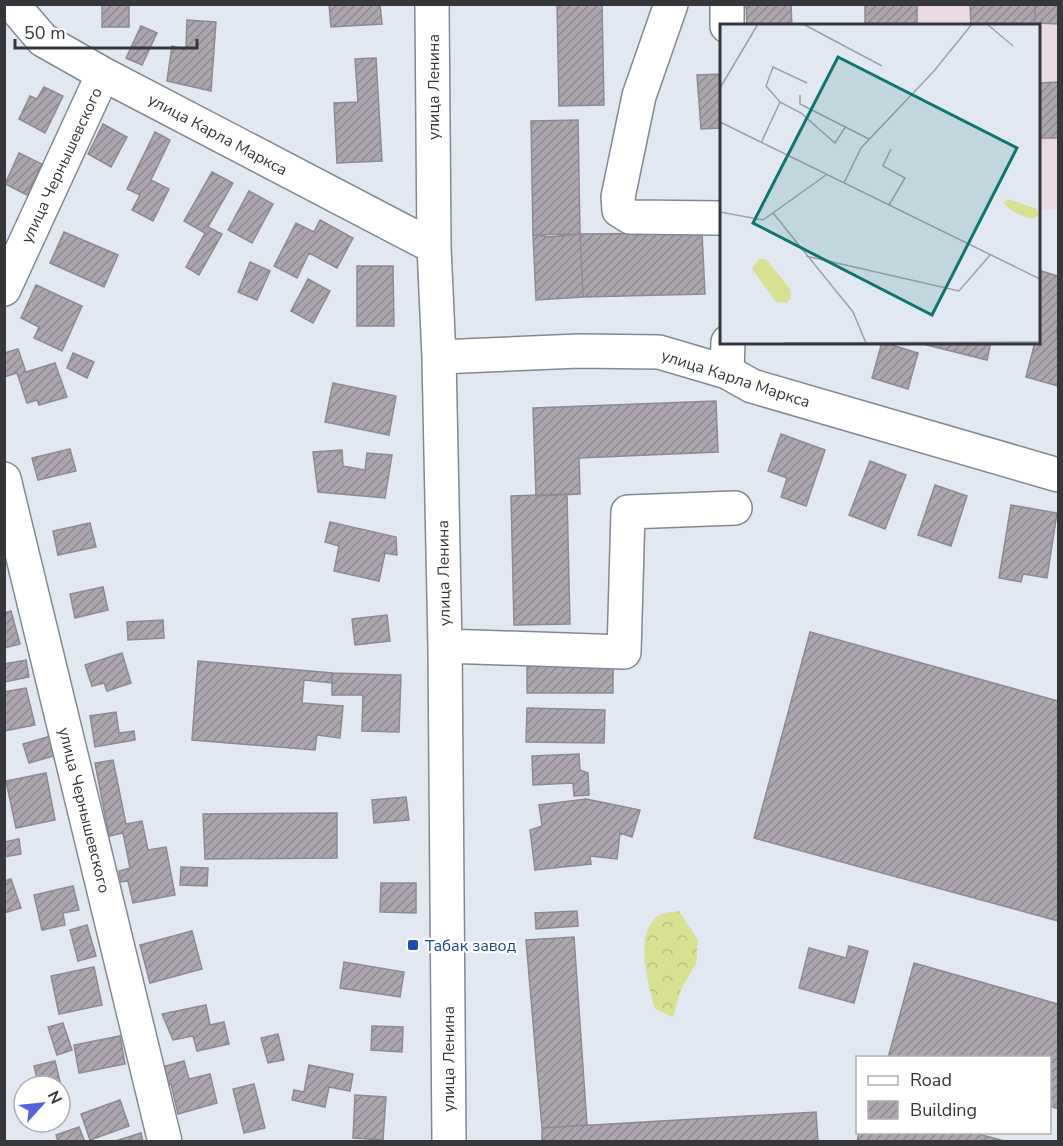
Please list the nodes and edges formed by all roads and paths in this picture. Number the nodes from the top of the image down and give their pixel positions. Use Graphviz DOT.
graph roads {
  1 [pos="16,4"];
  2 [pos="432,4"];
  3 [pos="671,4"];
  4 [pos="727,4"];
  5 [pos="727,24"];
  6 [pos="103,74"];
  7 [pos="720,218"];
  8 [pos="434,247"];
  9 [pos="4,289"];
  10 [pos="439,357"];
  11 [pos="728,357"];
  12 [pos="1059,475"];
  13 [pos="4,479"];
  14 [pos="735,508"];
  15 [pos="445,645"];
  16 [pos="165,1142"];
  17 [pos="449,1142"];
  1 -- 6 [label="street, улица Карла Маркса"];
  2 -- 8 [label="street, улица Ленина"];
  3 -- 7 [label="street"];
  4 -- 5 [label="street"];
  6 -- 8 [label="street, улица Карла Маркса"];
  6 -- 9 [label="street, улица Чернышевского"];
  8 -- 10 [label="street, улица Ленина"];
  10 -- 11 [label="street, улица Карла Маркса"];
  10 -- 15 [label="street, улица Ленина"];
  11 -- 12 [label="street, улица Карла Маркса"];
  13 -- 16 [label="street, улица Чернышевского"];
  14 -- 15 [label="street"];
  15 -- 17 [label="street, улица Ленина"];
}
